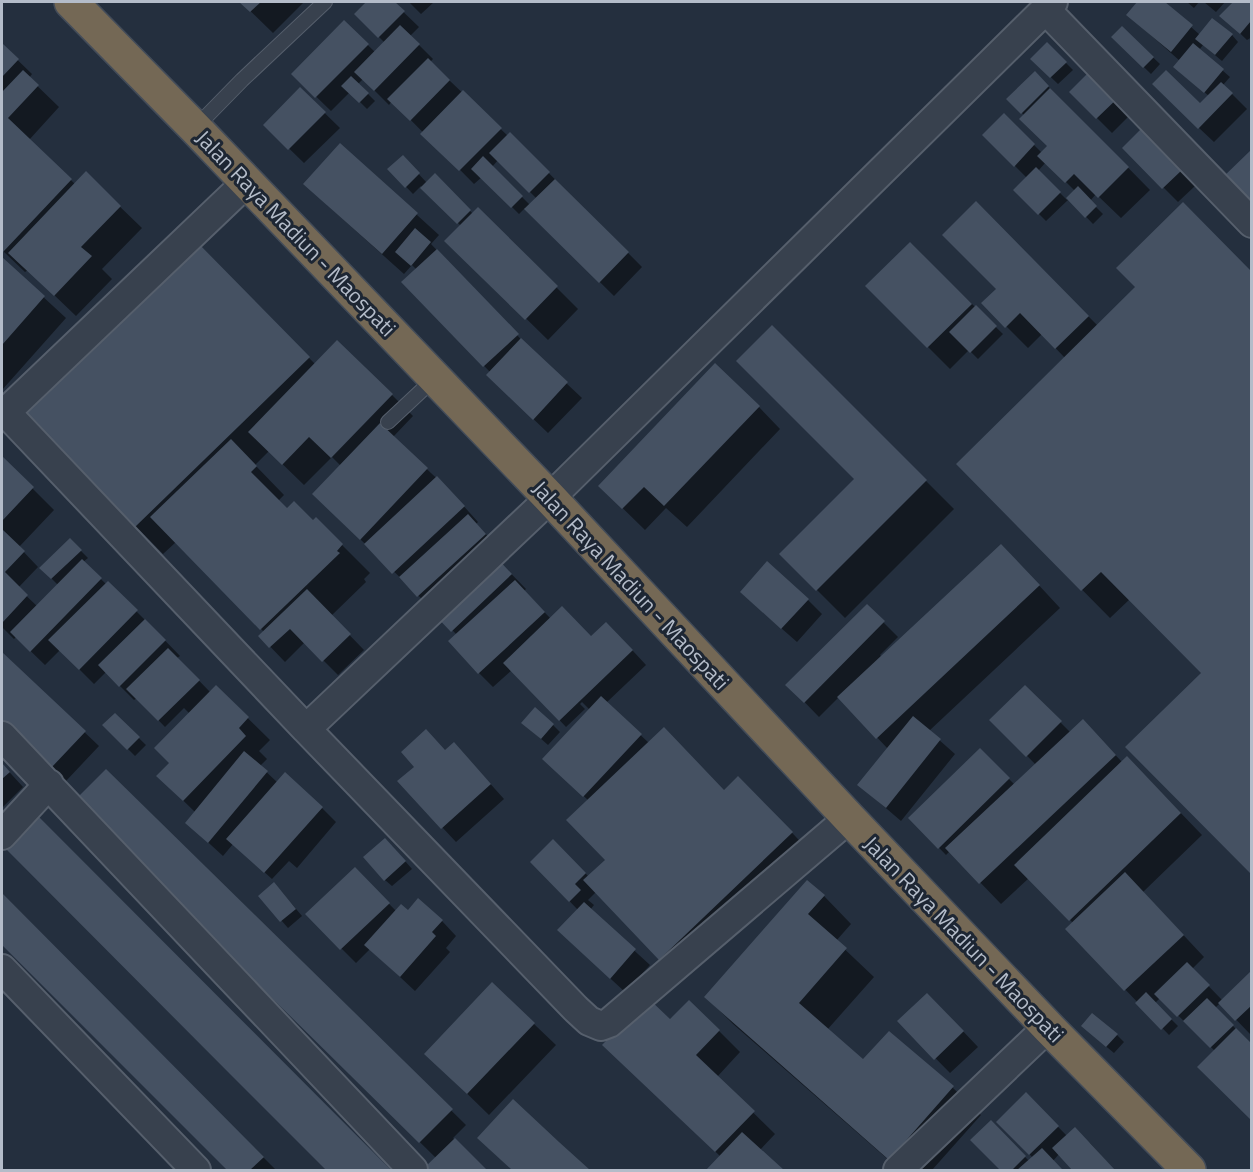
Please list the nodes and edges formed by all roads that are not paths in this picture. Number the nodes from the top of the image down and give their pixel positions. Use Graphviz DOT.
graph roads {
  1 [pos="71,2"];
  2 [pos="325,2"];
  3 [pos="1049,5"];
  4 [pos="195,129"];
  5 [pos="247,182"];
  6 [pos="1251,223"];
  7 [pos="435,378"];
  8 [pos="388,422"];
  9 [pos="550,498"];
  10 [pos="306,729"];
  11 [pos="2,736"];
  12 [pos="49,784"];
  13 [pos="849,818"];
  14 [pos="2,835"];
  15 [pos="2,969"];
  16 [pos="1048,1027"];
  17 [pos="195,1170"];
  18 [pos="413,1170"];
  19 [pos="898,1170"];
  20 [pos="1189,1170"];
  1 -- 4 [label="highway, Jalan Raya Madiun - Maospati"];
  2 -- 4 [label="lane"];
  3 -- 6 [label="street"];
  3 -- 9 [label="street"];
  4 -- 5 [label="highway, Jalan Raya Madiun - Maospati"];
  5 -- 7 [label="highway, Jalan Raya Madiun - Maospati"];
  5 -- 10 [label="street"];
  7 -- 8 [label="lane"];
  7 -- 9 [label="highway, Jalan Raya Madiun - Maospati"];
  9 -- 10 [label="street"];
  9 -- 13 [label="highway, Jalan Raya Madiun - Maospati"];
  10 -- 13 [label="street"];
  11 -- 12 [label="street"];
  12 -- 14 [label="street"];
  12 -- 18 [label="street"];
  13 -- 16 [label="highway, Jalan Raya Madiun - Maospati"];
  15 -- 17 [label="street"];
  16 -- 19 [label="street"];
  16 -- 20 [label="highway, Jalan Raya Madiun - Maospati"];
}
